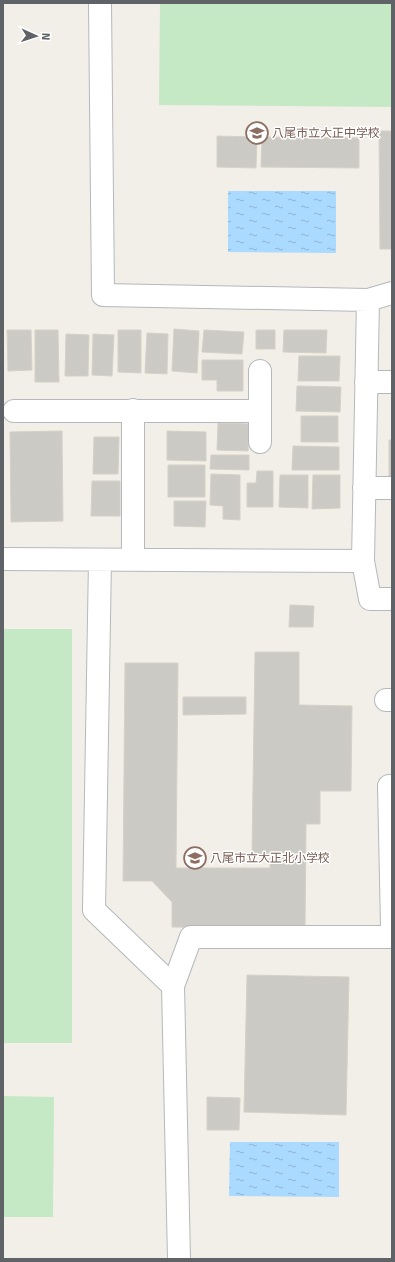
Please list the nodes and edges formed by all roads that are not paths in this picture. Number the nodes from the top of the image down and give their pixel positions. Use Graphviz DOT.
graph roads {
  1 [pos="100,3"];
  2 [pos="392,293"];
  3 [pos="368,300"];
  4 [pos="260,372"];
  5 [pos="366,382"];
  6 [pos="392,382"];
  7 [pos="133,410"];
  8 [pos="14,411"];
  9 [pos="260,411"];
  10 [pos="260,442"];
  11 [pos="364,488"];
  12 [pos="392,488"];
  13 [pos="3,559"];
  14 [pos="100,560"];
  15 [pos="133,560"];
  16 [pos="363,561"];
  17 [pos="392,599"];
  18 [pos="392,786"];
  19 [pos="392,926"];
  20 [pos="392,937"];
  21 [pos="173,986"];
  22 [pos="179,1259"];
  1 -- 3 [label="street"];
  2 -- 3 [label="street"];
  3 -- 5 [label="street"];
  4 -- 9 [label="street"];
  5 -- 6 [label="street"];
  5 -- 11 [label="street"];
  7 -- 8 [label="street"];
  7 -- 9 [label="street"];
  7 -- 15 [label="street"];
  9 -- 10 [label="street"];
  11 -- 12 [label="street"];
  11 -- 16 [label="street"];
  13 -- 14 [label="street"];
  14 -- 15 [label="street"];
  14 -- 21 [label="street"];
  15 -- 16 [label="street"];
  16 -- 17 [label="street"];
  18 -- 19 [label="street"];
  20 -- 21 [label="street"];
  21 -- 22 [label="street"];
}
